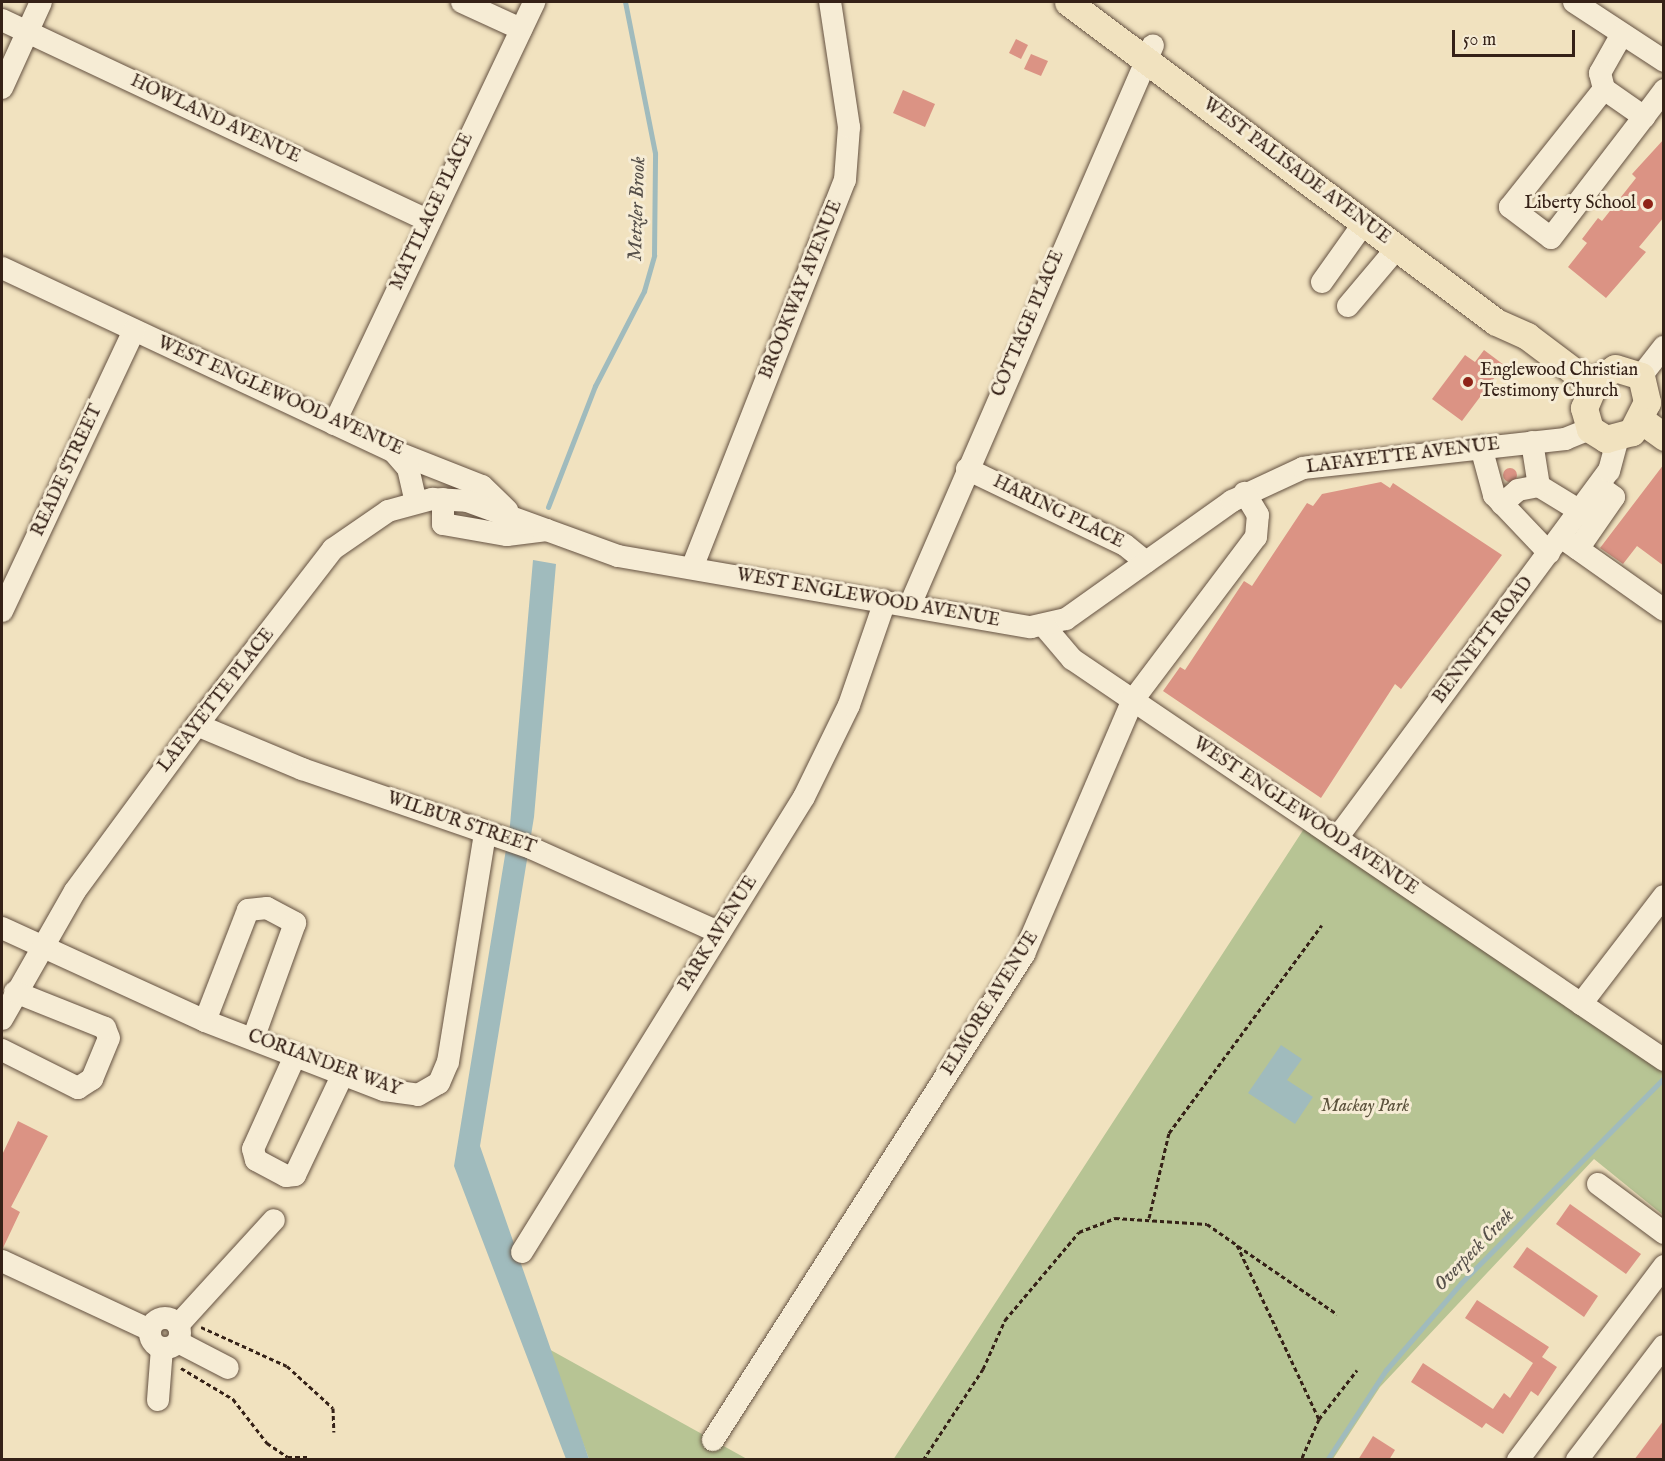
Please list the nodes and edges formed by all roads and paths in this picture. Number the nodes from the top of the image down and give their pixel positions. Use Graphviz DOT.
graph roads {
  1 [pos="41,2"];
  2 [pos="462,2"];
  3 [pos="534,2"];
  4 [pos="830,2"];
  5 [pos="1068,2"];
  6 [pos="1096,2"];
  7 [pos="1574,2"];
  8 [pos="2,20"];
  9 [pos="521,29"];
  10 [pos="27,32"];
  11 [pos="1622,33"];
  12 [pos="1149,52"];
  13 [pos="1664,62"];
  14 [pos="2,88"];
  15 [pos="1604,89"];
  16 [pos="1657,104"];
  17 [pos="429,220"];
  18 [pos="1383,232"];
  19 [pos="2,268"];
  20 [pos="1322,282"];
  21 [pos="1348,306"];
  22 [pos="134,330"];
  23 [pos="1664,347"];
  24 [pos="1641,376"];
  25 [pos="1592,385"];
  26 [pos="1641,420"];
  27 [pos="334,424"];
  28 [pos="1590,429"];
  29 [pos="1664,437"];
  30 [pos="1618,438"];
  31 [pos="1532,442"];
  32 [pos="1481,447"];
  33 [pos="393,451"];
  34 [pos="967,469"];
  35 [pos="1539,486"];
  36 [pos="1598,486"];
  37 [pos="1245,493"];
  38 [pos="443,499"];
  39 [pos="416,502"];
  40 [pos="1502,504"];
  41 [pos="1580,511"];
  42 [pos="510,513"];
  43 [pos="547,530"];
  44 [pos="1563,546"];
  45 [pos="1146,562"];
  46 [pos="692,568"];
  47 [pos="885,601"];
  48 [pos="910,605"];
  49 [pos="1664,610"];
  50 [pos="2,611"];
  51 [pos="1044,626"];
  52 [pos="1132,700"];
  53 [pos="197,725"];
  54 [pos="488,834"];
  55 [pos="1337,838"];
  56 [pos="1664,896"];
  57 [pos="1322,925"];
  58 [pos="2,928"];
  59 [pos="720,933"];
  60 [pos="40,947"];
  61 [pos="15,992"];
  62 [pos="1581,1004"];
  63 [pos="2,1019"];
  64 [pos="205,1021"];
  65 [pos="253,1039"];
  66 [pos="2,1050"];
  67 [pos="295,1056"];
  68 [pos="1664,1060"];
  69 [pos="343,1074"];
  70 [pos="1598,1184"];
  71 [pos="1149,1218"];
  72 [pos="274,1220"];
  73 [pos="1664,1233"];
  74 [pos="1237,1245"];
  75 [pos="522,1252"];
  76 [pos="2,1261"];
  77 [pos="1664,1266"];
  78 [pos="1337,1314"];
  79 [pos="167,1339"];
  80 [pos="1664,1346"];
  81 [pos="228,1368"];
  82 [pos="1358,1370"];
  83 [pos="158,1400"];
  84 [pos="1319,1419"];
  85 [pos="334,1432"];
  86 [pos="713,1440"];
  87 [pos="307,1457"];
  88 [pos="923,1460"];
  89 [pos="1301,1460"];
  90 [pos="1518,1460"];
  91 [pos="1577,1460"];
  1 -- 10 [label="street"];
  2 -- 9 [label="street"];
  3 -- 9 [label="street, MATTLAGE PLACE"];
  4 -- 46 [label="street, BROOKWAY AVENUE"];
  5 -- 12 [label="main road, WEST PALISADE AVENUE"];
  6 -- 12 [label="main road, WEST PALISADE AVENUE"];
  7 -- 11 [label="street"];
  8 -- 10 [label="street, HOWLAND AVENUE"];
  9 -- 17 [label="street, MATTLAGE PLACE"];
  10 -- 14 [label="street"];
  10 -- 17 [label="street, HOWLAND AVENUE"];
  11 -- 13 [label="street"];
  11 -- 15 [label="street"];
  12 -- 18 [label="main road, WEST PALISADE AVENUE"];
  12 -- 34 [label="street, COTTAGE PLACE"];
  15 -- 16 [label="street"];
  15 -- 16 [label="street"];
  17 -- 27 [label="street, MATTLAGE PLACE"];
  18 -- 20 [label="street"];
  18 -- 21 [label="street"];
  18 -- 25 [label="main road, WEST PALISADE AVENUE"];
  19 -- 22 [label="street, WEST ENGLEWOOD AVENUE"];
  22 -- 27 [label="street, WEST ENGLEWOOD AVENUE"];
  22 -- 50 [label="street, READE STREET"];
  23 -- 24 [label="street"];
  24 -- 25 [label="main road"];
  24 -- 26 [label="main road"];
  25 -- 28 [label="main road"];
  26 -- 29 [label="main road"];
  26 -- 30 [label="main road"];
  27 -- 33 [label="street, WEST ENGLEWOOD AVENUE"];
  28 -- 30 [label="main road"];
  28 -- 31 [label="street, LAFAYETTE AVENUE"];
  30 -- 36 [label="street, BENNETT ROAD"];
  31 -- 32 [label="street, LAFAYETTE AVENUE"];
  31 -- 35 [label="street"];
  32 -- 37 [label="street, LAFAYETTE AVENUE"];
  32 -- 40 [label="street"];
  33 -- 39 [label="street"];
  33 -- 42 [label="street, WEST ENGLEWOOD AVENUE"];
  34 -- 45 [label="street, HARING PLACE"];
  34 -- 48 [label="street, COTTAGE PLACE"];
  35 -- 40 [label="street"];
  35 -- 41 [label="street"];
  36 -- 41 [label="street, BENNETT ROAD"];
  36 -- 44 [label="street"];
  37 -- 45 [label="street, LAFAYETTE AVENUE"];
  37 -- 52 [label="street, ELMORE AVENUE"];
  38 -- 39 [label="street, LAFAYETTE PLACE"];
  38 -- 42 [label="street, LAFAYETTE PLACE"];
  38 -- 43 [label="street"];
  39 -- 53 [label="street, LAFAYETTE PLACE"];
  40 -- 44 [label="street"];
  41 -- 44 [label="street, BENNETT ROAD"];
  42 -- 43 [label="street, WEST ENGLEWOOD AVENUE"];
  43 -- 46 [label="street, WEST ENGLEWOOD AVENUE"];
  44 -- 49 [label="street"];
  44 -- 55 [label="street, BENNETT ROAD"];
  45 -- 51 [label="street, LAFAYETTE AVENUE"];
  46 -- 47 [label="street, WEST ENGLEWOOD AVENUE"];
  47 -- 48 [label="street, WEST ENGLEWOOD AVENUE"];
  47 -- 59 [label="street, PARK AVENUE"];
  48 -- 51 [label="street, WEST ENGLEWOOD AVENUE"];
  51 -- 52 [label="street, WEST ENGLEWOOD AVENUE"];
  52 -- 55 [label="street, WEST ENGLEWOOD AVENUE"];
  52 -- 86 [label="street, ELMORE AVENUE"];
  53 -- 54 [label="street, WILBUR STREET"];
  53 -- 60 [label="street, LAFAYETTE PLACE"];
  54 -- 59 [label="street, WILBUR STREET"];
  54 -- 69 [label="street, CORIANDER WAY"];
  55 -- 62 [label="street, WEST ENGLEWOOD AVENUE"];
  56 -- 62 [label="street"];
  57 -- 71 [label="path"];
  58 -- 60 [label="street, CORIANDER WAY"];
  59 -- 75 [label="street, PARK AVENUE"];
  60 -- 61 [label="street, LAFAYETTE PLACE"];
  60 -- 64 [label="street, CORIANDER WAY"];
  61 -- 63 [label="street, LAFAYETTE PLACE"];
  61 -- 66 [label="street"];
  62 -- 68 [label="street, WEST ENGLEWOOD AVENUE"];
  64 -- 65 [label="street, CORIANDER WAY"];
  64 -- 65 [label="street"];
  65 -- 67 [label="street, CORIANDER WAY"];
  67 -- 69 [label="street, CORIANDER WAY"];
  67 -- 69 [label="street"];
  70 -- 73 [label="street"];
  71 -- 74 [label="path"];
  71 -- 88 [label="path"];
  72 -- 79 [label="street"];
  74 -- 78 [label="path"];
  74 -- 84 [label="path"];
  76 -- 79 [label="street"];
  77 -- 90 [label="street"];
  79 -- 81 [label="street"];
  79 -- 83 [label="street"];
  79 -- 85 [label="path"];
  79 -- 87 [label="path"];
  80 -- 91 [label="street"];
  82 -- 84 [label="path"];
  84 -- 89 [label="path"];
}
